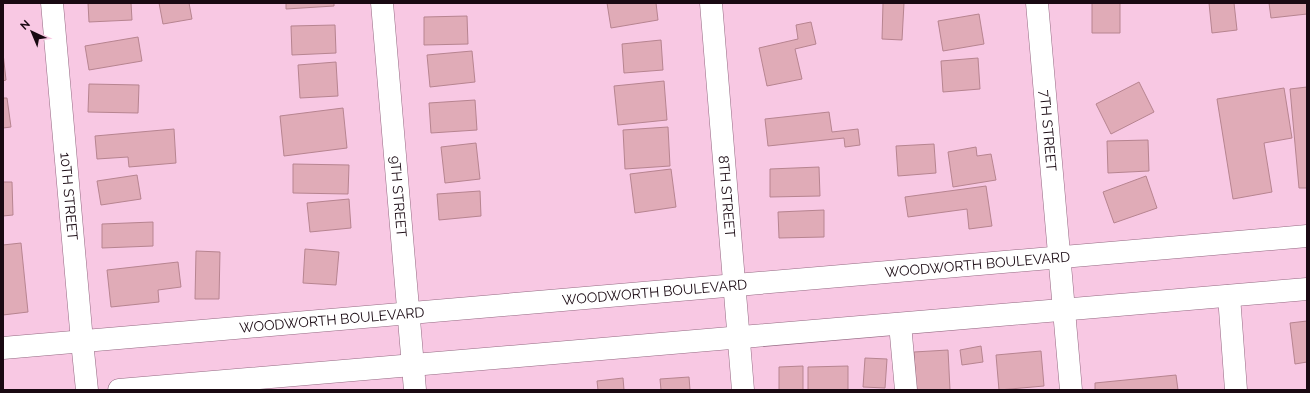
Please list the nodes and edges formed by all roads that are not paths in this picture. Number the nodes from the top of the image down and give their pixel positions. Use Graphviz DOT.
graph roads {
  1 [pos="52,3"];
  2 [pos="382,3"];
  3 [pos="710,3"];
  4 [pos="1037,3"];
  5 [pos="1307,236"];
  6 [pos="1060,258"];
  7 [pos="735,285"];
  8 [pos="1307,289"];
  9 [pos="1229,296"];
  10 [pos="1065,310"];
  11 [pos="408,313"];
  12 [pos="900,324"];
  13 [pos="738,338"];
  14 [pos="82,341"];
  15 [pos="3,348"];
  16 [pos="413,366"];
  17 [pos="87,390"];
  18 [pos="119,390"];
  19 [pos="415,390"];
  20 [pos="743,390"];
  21 [pos="906,390"];
  22 [pos="1071,390"];
  23 [pos="1236,390"];
  1 -- 14 [label="main road, 10TH STREET"];
  2 -- 11 [label="main road, 9TH STREET"];
  3 -- 7 [label="main road, 8TH STREET"];
  4 -- 6 [label="main road, 7TH STREET"];
  5 -- 6 [label="main road, WOODWORTH BOULEVARD"];
  6 -- 7 [label="main road, WOODWORTH BOULEVARD"];
  6 -- 10 [label="main road, 7TH STREET"];
  7 -- 11 [label="main road, WOODWORTH BOULEVARD"];
  7 -- 13 [label="main road, 8TH STREET"];
  8 -- 9 [label="main road"];
  9 -- 10 [label="main road"];
  9 -- 23 [label="main road"];
  10 -- 12 [label="main road"];
  10 -- 22 [label="main road, 7TH STREET"];
  11 -- 14 [label="main road, WOODWORTH BOULEVARD"];
  11 -- 16 [label="main road, 9TH STREET"];
  12 -- 13 [label="main road"];
  12 -- 21 [label="main road"];
  13 -- 16 [label="main road"];
  13 -- 20 [label="main road, 8TH STREET"];
  14 -- 15 [label="main road, WOODWORTH BOULEVARD"];
  14 -- 17 [label="main road, 10TH STREET"];
  16 -- 18 [label="main road"];
  16 -- 19 [label="main road, 9TH STREET"];
}
